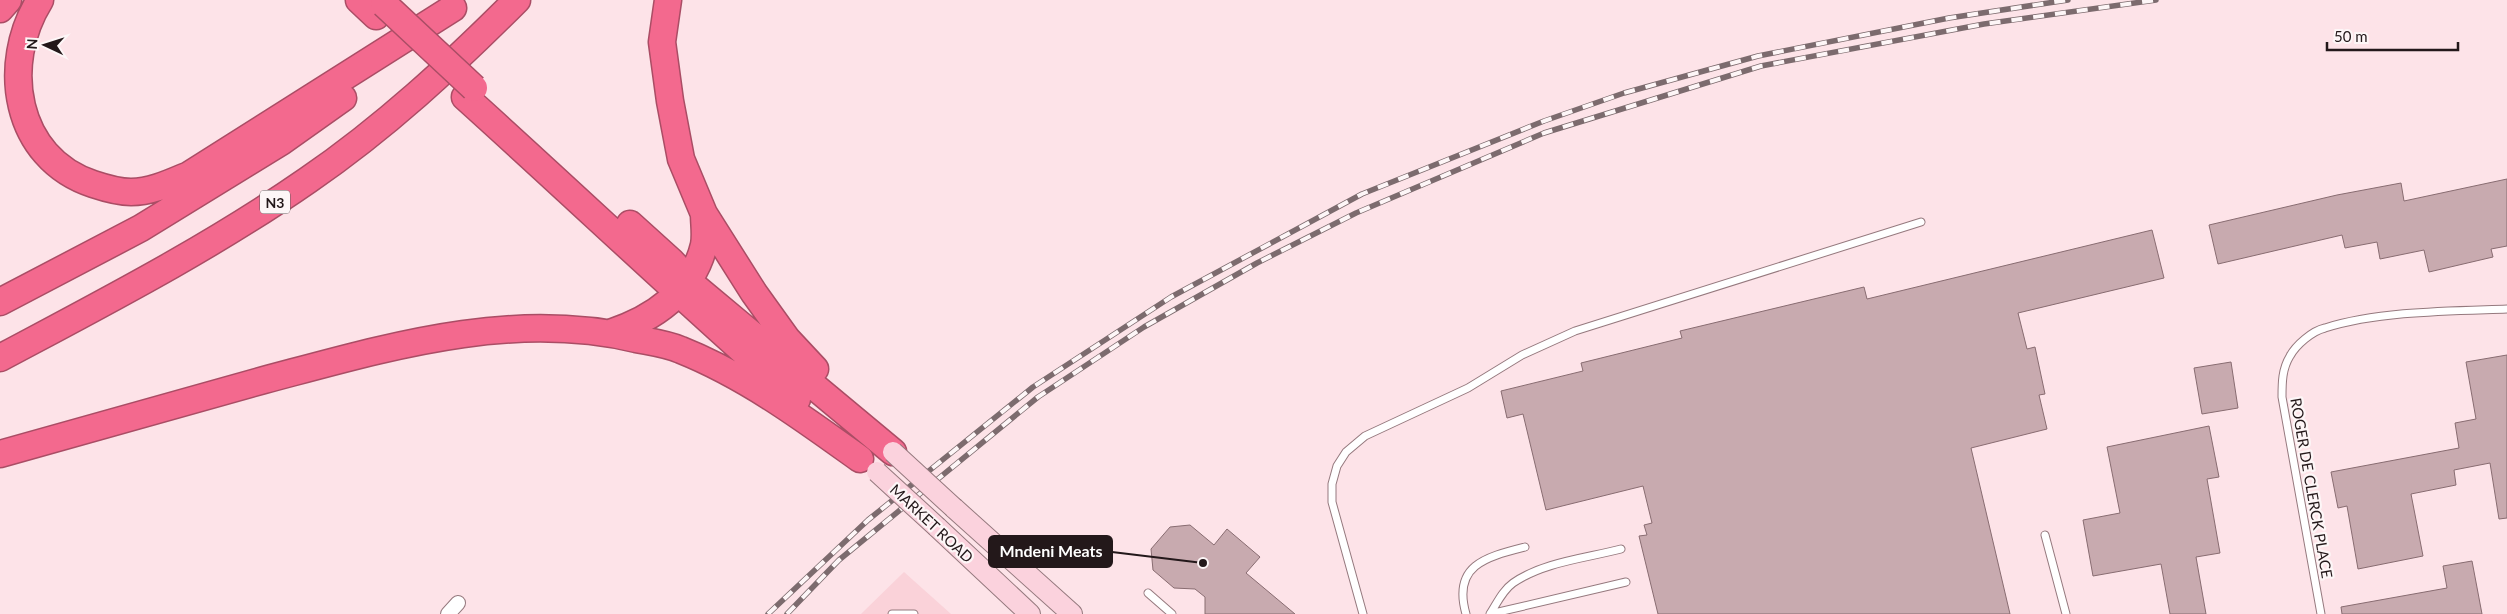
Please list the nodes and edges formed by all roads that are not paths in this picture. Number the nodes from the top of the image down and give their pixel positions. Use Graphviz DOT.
graph roads {
  1 [pos="8,0"];
  2 [pos="40,0"];
  3 [pos="517,0"];
  4 [pos="668,0"];
  5 [pos="457,4"];
  6 [pos="375,5"];
  7 [pos="0,9"];
  8 [pos="470,93"];
  9 [pos="704,214"];
  10 [pos="1920,222"];
  11 [pos="683,287"];
  12 [pos="0,302"];
  13 [pos="2507,309"];
  14 [pos="610,333"];
  15 [pos="0,358"];
  16 [pos="887,447"];
  17 [pos="0,454"];
  18 [pos="868,465"];
  19 [pos="2045,535"];
  20 [pos="1525,547"];
  21 [pos="1621,549"];
  22 [pos="1626,582"];
  23 [pos="1148,593"];
  24 [pos="458,603"];
  25 [pos="1519,611"];
  26 [pos="448,614"];
  27 [pos="892,614"];
  28 [pos="914,614"];
  29 [pos="1030,614"];
  30 [pos="1072,614"];
  31 [pos="1172,614"];
  32 [pos="1363,614"];
  33 [pos="1466,614"];
  34 [pos="1490,614"];
  35 [pos="2066,614"];
  36 [pos="2321,614"];
  1 -- 7 [label="highway"];
  2 -- 5 [label="highway"];
  3 -- 15 [label="highway, N3"];
  4 -- 9 [label="highway"];
  5 -- 12 [label="highway"];
  6 -- 8 [label="highway"];
  8 -- 11 [label="highway"];
  8 -- 11 [label="highway"];
  9 -- 11 [label="highway"];
  9 -- 16 [label="highway"];
  10 -- 32 [label="lane"];
  11 -- 14 [label="highway"];
  11 -- 16 [label="highway"];
  11 -- 18 [label="highway"];
  13 -- 36 [label="lane, ROGER DE CLERCK PLACE"];
  14 -- 17 [label="highway"];
  14 -- 18 [label="highway"];
  16 -- 30 [label="street, MARKET ROAD, bridge"];
  18 -- 29 [label="street, MARKET ROAD, bridge"];
  19 -- 35 [label="lane"];
  20 -- 33 [label="lane"];
  21 -- 34 [label="lane"];
  22 -- 25 [label="lane"];
  23 -- 31 [label="lane"];
  24 -- 26 [label="street"];
  25 -- 34 [label="lane"];
  27 -- 28 [label="lane"];
}
